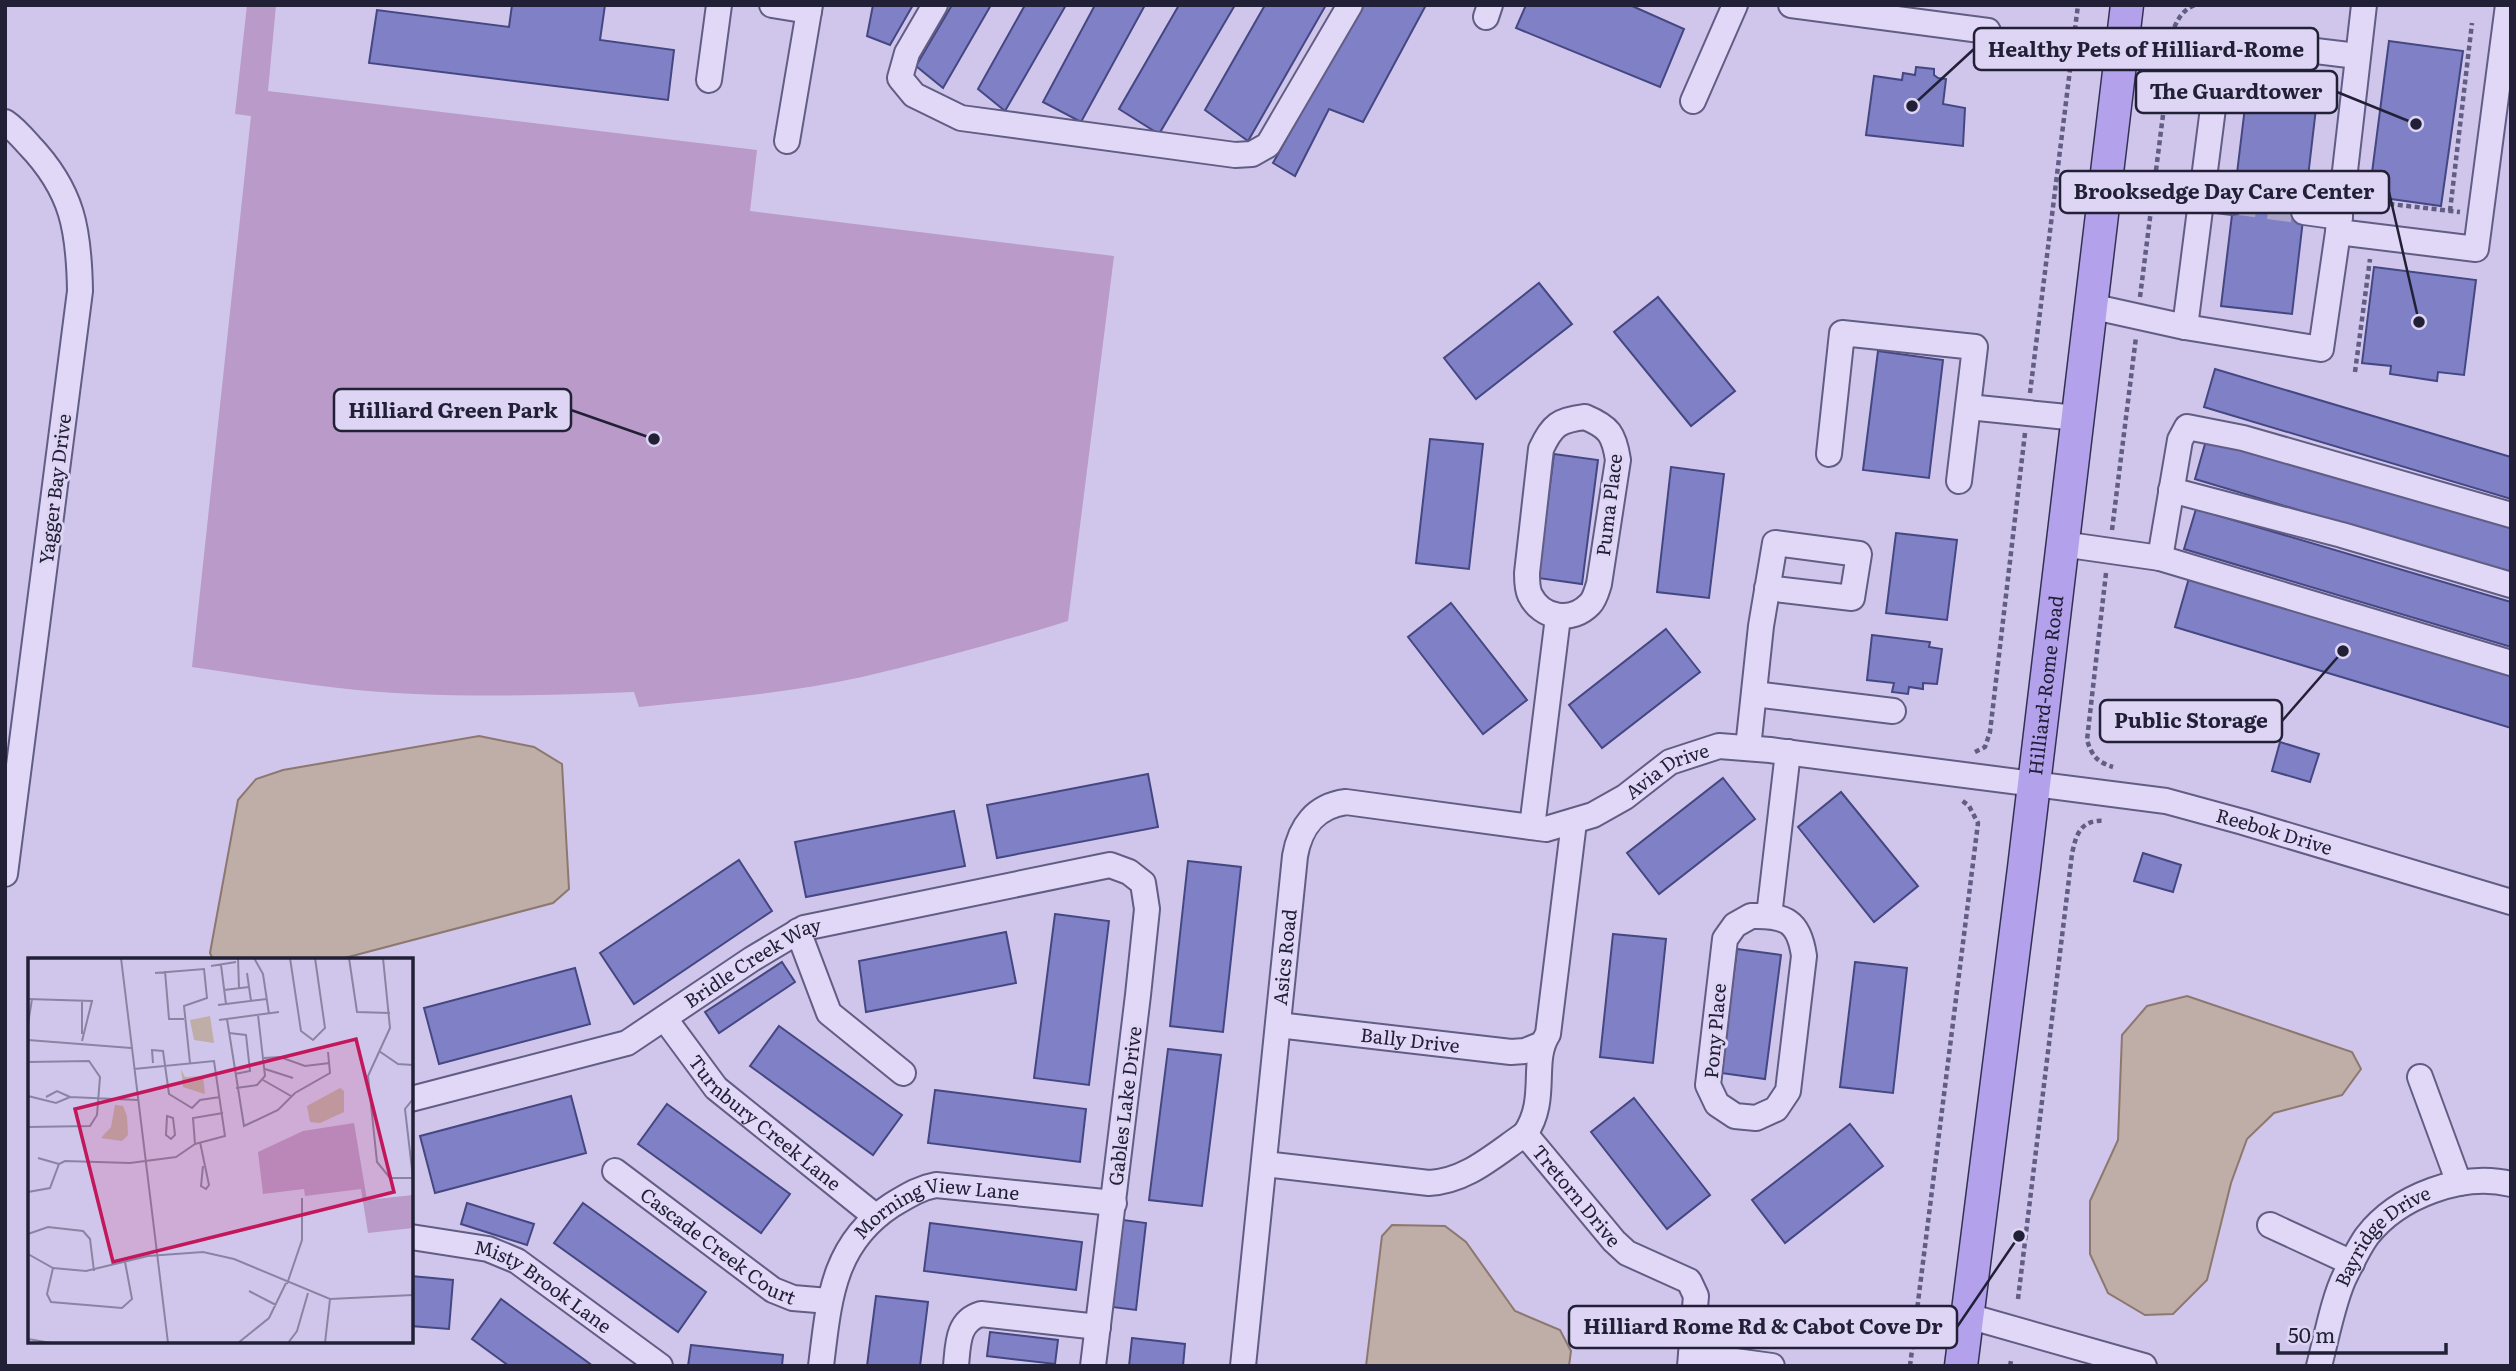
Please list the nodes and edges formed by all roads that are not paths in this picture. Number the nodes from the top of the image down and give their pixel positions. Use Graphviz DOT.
graph roads {
  1 [pos="719,5"];
  2 [pos="772,5"];
  3 [pos="935,5"];
  4 [pos="1350,5"];
  5 [pos="1735,5"];
  6 [pos="1791,5"];
  7 [pos="2127,5"];
  8 [pos="2364,5"];
  9 [pos="2508,5"];
  10 [pos="809,8"];
  11 [pos="1988,31"];
  12 [pos="2357,56"];
  13 [pos="709,80"];
  14 [pos="1693,101"];
  15 [pos="7,123"];
  16 [pos="787,141"];
  17 [pos="2202,198"];
  18 [pos="2233,202"];
  19 [pos="2304,212"];
  20 [pos="2339,224"];
  21 [pos="2090,306"];
  22 [pos="2185,327"];
  23 [pos="1968,407"];
  24 [pos="2077,418"];
  25 [pos="1829,454"];
  26 [pos="1959,481"];
  27 [pos="2171,490"];
  28 [pos="2511,515"];
  29 [pos="2062,544"];
  30 [pos="2160,558"];
  31 [pos="2511,585"];
  32 [pos="1767,588"];
  33 [pos="1558,617"];
  34 [pos="2511,663"];
  35 [pos="1754,694"];
  36 [pos="1893,711"];
  37 [pos="1748,748"];
  38 [pos="1788,752"];
  39 [pos="2034,785"];
  40 [pos="1574,822"];
  41 [pos="1532,827"];
  42 [pos="1110,865"];
  43 [pos="5,874"];
  44 [pos="2511,902"];
  45 [pos="1769,916"];
  46 [pos="798,932"];
  47 [pos="665,1019"];
  48 [pos="1278,1025"];
  49 [pos="1542,1044"];
  50 [pos="902,1073"];
  51 [pos="2420,1077"];
  52 [pos="413,1098"];
  53 [pos="1525,1134"];
  54 [pos="1265,1164"];
  55 [pos="615,1171"];
  56 [pos="2459,1183"];
  57 [pos="2511,1184"];
  58 [pos="1114,1203"];
  59 [pos="875,1216"];
  60 [pos="2270,1225"];
  61 [pos="413,1237"];
  62 [pos="2352,1263"];
  63 [pos="829,1301"];
  64 [pos="1968,1316"];
  65 [pos="1098,1327"];
  66 [pos="1690,1360"];
  67 [pos="660,1366"];
  68 [pos="821,1366"];
  69 [pos="956,1366"];
  70 [pos="1093,1366"];
  71 [pos="1243,1366"];
  72 [pos="1772,1366"];
  73 [pos="1961,1366"];
  74 [pos="2144,1366"];
  75 [pos="2319,1366"];
  1 -- 13 [label="street"];
  2 -- 10 [label="street"];
  3 -- 4 [label="street"];
  5 -- 14 [label="street"];
  6 -- 11 [label="street"];
  7 -- 21 [label="main road, Hilliard-Rome Road"];
  8 -- 12 [label="street"];
  9 -- 20 [label="street"];
  10 -- 16 [label="street"];
  12 -- 17 [label="street"];
  12 -- 20 [label="street"];
  15 -- 43 [label="street, Yagger Bay Drive"];
  17 -- 18 [label="street"];
  17 -- 22 [label="street"];
  19 -- 20 [label="street"];
  20 -- 22 [label="street"];
  21 -- 22 [label="street"];
  21 -- 24 [label="main road, Hilliard-Rome Road"];
  23 -- 24 [label="street"];
  23 -- 25 [label="street"];
  23 -- 26 [label="street"];
  24 -- 29 [label="main road, Hilliard-Rome Road"];
  27 -- 28 [label="street"];
  27 -- 30 [label="street"];
  27 -- 31 [label="street"];
  29 -- 30 [label="street"];
  29 -- 39 [label="main road, Hilliard-Rome Road"];
  30 -- 34 [label="street"];
  32 -- 35 [label="street"];
  33 -- 33 [label="street, Puma Place"];
  33 -- 41 [label="street"];
  35 -- 36 [label="street"];
  35 -- 37 [label="street"];
  37 -- 38 [label="street, Avia Drive"];
  37 -- 40 [label="street, Avia Drive"];
  38 -- 39 [label="street, Avia Drive"];
  38 -- 45 [label="street"];
  39 -- 44 [label="street, Reebok Drive"];
  39 -- 64 [label="main road, Hilliard-Rome Road"];
  40 -- 41 [label="street, Asics Road"];
  40 -- 49 [label="street"];
  41 -- 48 [label="street, Asics Road"];
  42 -- 46 [label="street, Bridle Creek Way"];
  42 -- 58 [label="street, Gables Lake Drive"];
  45 -- 45 [label="street, Pony Place"];
  46 -- 47 [label="street, Bridle Creek Way"];
  46 -- 50 [label="street"];
  47 -- 52 [label="street, Bridle Creek Way"];
  47 -- 59 [label="street, Turnbury Creek Lane"];
  48 -- 49 [label="street, Bally Drive"];
  48 -- 54 [label="street, Asics Road"];
  49 -- 53 [label="street"];
  51 -- 56 [label="street"];
  53 -- 54 [label="street, Tretorn Drive"];
  53 -- 66 [label="street, Tretorn Drive"];
  54 -- 71 [label="street, Asics Road"];
  55 -- 63 [label="street, Cascade Creek Court"];
  56 -- 57 [label="street, Bayridge Drive"];
  56 -- 62 [label="street, Bayridge Drive"];
  58 -- 59 [label="street, Morning View Lane"];
  58 -- 65 [label="street, Gables Lake Drive"];
  59 -- 63 [label="street, Morning View Lane"];
  60 -- 62 [label="street"];
  61 -- 67 [label="street, Misty Brook Lane"];
  62 -- 75 [label="street, Bayridge Drive"];
  63 -- 68 [label="street, Morning View Lane"];
  64 -- 73 [label="main road, Hilliard-Rome Road"];
  64 -- 74 [label="street"];
  65 -- 69 [label="street"];
  65 -- 70 [label="street, Gables Lake Drive"];
  66 -- 72 [label="street"];
}
